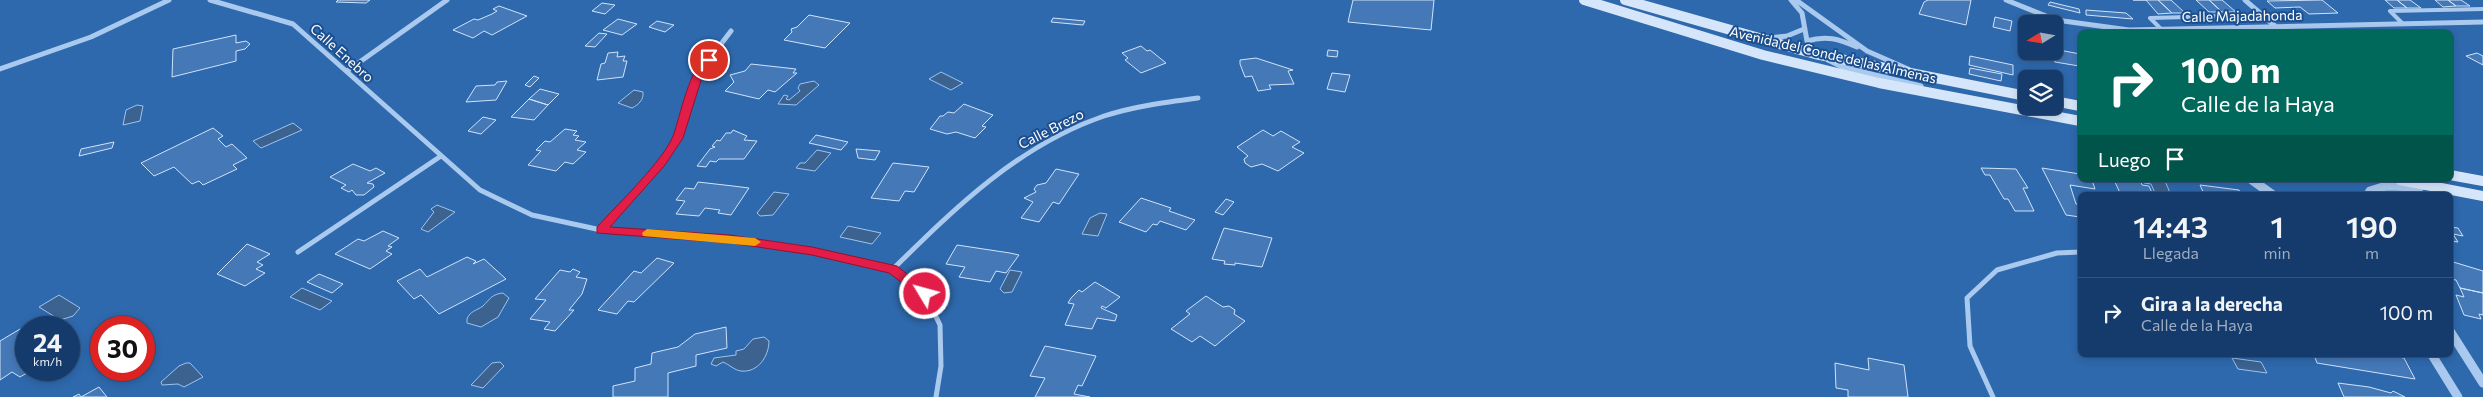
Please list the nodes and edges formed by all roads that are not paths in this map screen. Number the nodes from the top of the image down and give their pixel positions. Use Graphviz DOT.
graph roads {
  1 [pos="169,0"];
  2 [pos="210,0"];
  3 [pos="447,0"];
  4 [pos="1584,0"];
  5 [pos="1625,0"];
  6 [pos="1791,0"];
  7 [pos="1796,0"];
  8 [pos="2006,0"];
  9 [pos="2245,0"];
  10 [pos="2483,9"];
  11 [pos="2262,15"];
  12 [pos="2483,22"];
  13 [pos="2402,24"];
  14 [pos="2275,27"];
  15 [pos="1804,29"];
  16 [pos="2161,29"];
  17 [pos="731,31"];
  18 [pos="1758,40"];
  19 [pos="1807,40"];
  20 [pos="1867,51"];
  21 [pos="1815,54"];
  22 [pos="0,69"];
  23 [pos="347,72"];
  24 [pos="1929,78"];
  25 [pos="2018,95"];
  26 [pos="1198,98"];
  27 [pos="2063,103"];
  28 [pos="2078,106"];
  29 [pos="2018,109"];
  30 [pos="2018,109"];
  31 [pos="2046,115"];
  32 [pos="2078,122"];
  33 [pos="441,156"];
  34 [pos="2453,176"];
  35 [pos="2483,181"];
  36 [pos="2255,182"];
  37 [pos="2410,182"];
  38 [pos="2443,189"];
  39 [pos="2270,192"];
  40 [pos="2370,192"];
  41 [pos="2483,196"];
  42 [pos="601,230"];
  43 [pos="298,252"];
  44 [pos="2078,252"];
  45 [pos="893,269"];
  46 [pos="2453,336"];
  47 [pos="2433,357"];
  48 [pos="2483,383"];
  49 [pos="936,397"];
  50 [pos="1993,397"];
  51 [pos="2458,397"];
  1 -- 22 [label="street"];
  2 -- 23 [label="street, Calle Enebro"];
  3 -- 23 [label="street"];
  4 -- 29 [label="main road, Avenida del Conde de las Almenas"];
  5 -- 18 [label="main road, Avenida del Conde de las Almenas"];
  6 -- 15 [label="street"];
  7 -- 20 [label="street"];
  8 -- 16 [label="street, Calle Majadahonda"];
  9 -- 11 [label="street"];
  10 -- 13 [label="lane"];
  11 -- 14 [label="street"];
  11 -- 16 [label="lane"];
  12 -- 13 [label="street, Calle Majadahonda"];
  13 -- 14 [label="street, Calle Majadahonda"];
  14 -- 16 [label="street, Calle Majadahonda"];
  15 -- 18 [label="street"];
  15 -- 19 [label="street"];
  17 -- 42 [label="street"];
  18 -- 21 [label="main road, Avenida del Conde de las Almenas"];
  19 -- 20 [label="street"];
  19 -- 21 [label="street"];
  20 -- 24 [label="street"];
  21 -- 24 [label="main road, Avenida del Conde de las Almenas"];
  21 -- 30 [label="street"];
  23 -- 33 [label="street, Calle Enebro"];
  24 -- 25 [label="main road, Avenida del Conde de las Almenas"];
  26 -- 45 [label="street, Calle Brezo"];
  27 -- 28 [label="main road"];
  31 -- 32 [label="main road, Avenida del Conde de las Almenas"];
  33 -- 42 [label="street, Calle Enebro"];
  33 -- 43 [label="street"];
  34 -- 35 [label="main road"];
  36 -- 39 [label="street"];
  37 -- 38 [label="main road"];
  38 -- 40 [label="street"];
  38 -- 41 [label="main road"];
  42 -- 45 [label="street, Calle Enebro"];
  44 -- 50 [label="street"];
  45 -- 49 [label="street, Calle Enebro"];
  46 -- 48 [label="street"];
  47 -- 51 [label="street"];
}
